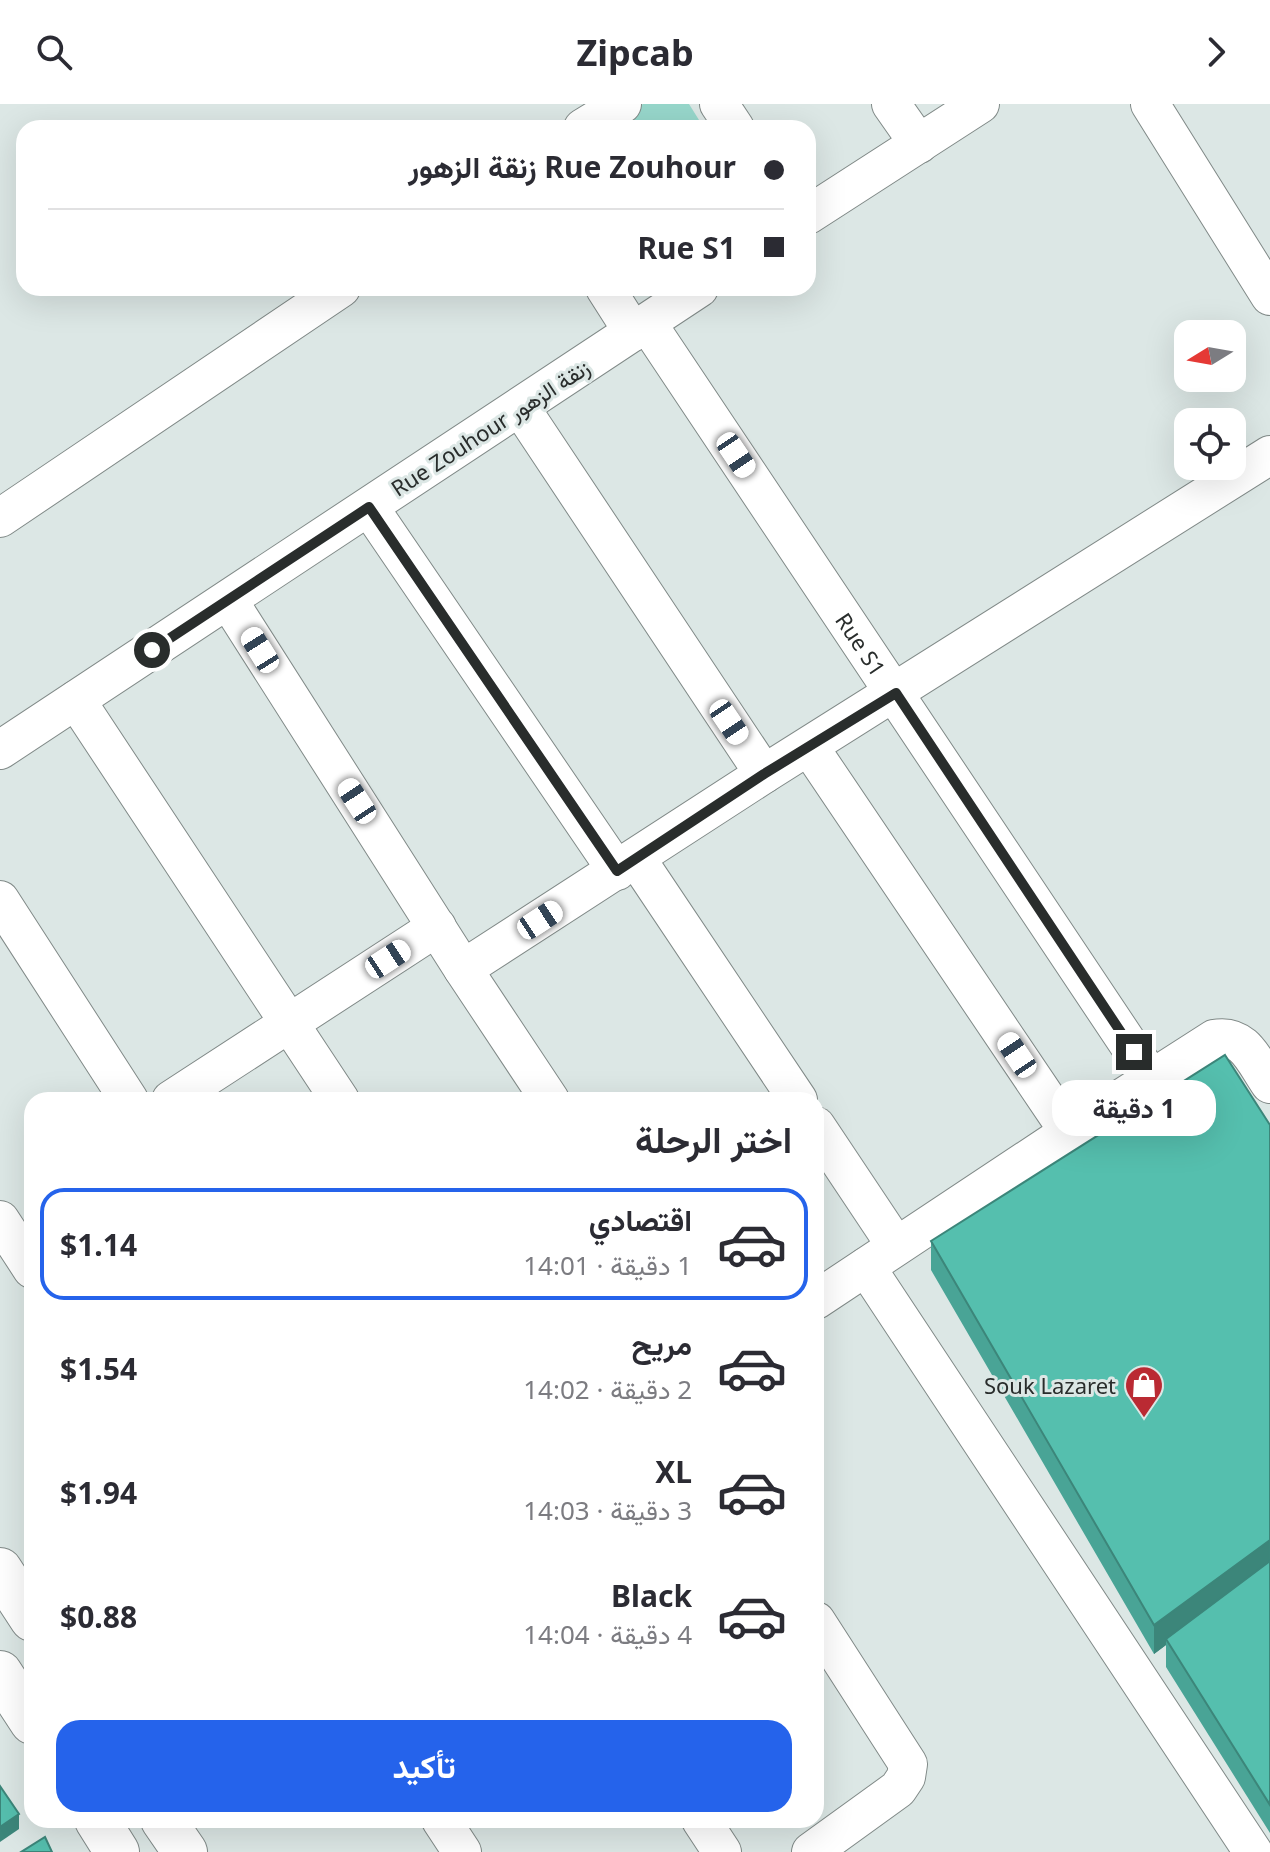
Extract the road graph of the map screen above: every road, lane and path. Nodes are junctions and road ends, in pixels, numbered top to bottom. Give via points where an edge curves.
1 (622, 104) edge
2 (891, 104) edge
3 (980, 104) edge
4 (1150, 104) edge
5 (596, 120) edge
6 (919, 144) junction
7 (816, 210) edge
8 (329, 296) edge
9 (612, 296) edge
10 (687, 296) edge
11 (1270, 296) edge
12 (640, 328) junction
13 (520, 407) junction
14 (1270, 455) edge
15 (369, 507) junction
16 (0, 518) edge
17 (228, 600) junction
18 (896, 693) junction
19 (76, 700) junction
20 (810, 748) junction
21 (0, 750) edge
22 (764, 774) junction
23 (627, 865) junction
24 (0, 900) edge
25 (437, 927) junction
26 (463, 969) junction
27 (290, 1023) junction
28 (1151, 1078) junction
29 (1270, 1084) edge
30 (124, 1092) edge
31 (183, 1092) edge
32 (335, 1092) edge
33 (545, 1092) edge
34 (792, 1092) edge
35 (1069, 1132) junction
36 (824, 1142) edge
37 (0, 1220) edge
38 (24, 1257) edge
39 (881, 1257) junction
40 (824, 1295) edge
41 (0, 1570) edge
42 (24, 1607) edge
43 (824, 1633) edge
44 (0, 1673) edge
45 (24, 1710) edge
46 (102, 1828) edge
47 (168, 1828) edge
48 (446, 1828) edge
49 (706, 1828) edge
50 (117, 1852) edge
51 (185, 1852) edge
52 (462, 1852) edge
53 (722, 1852) edge
54 (811, 1852) edge
55 (1253, 1852) edge

1 - 5 street
2 - 6 street
3 - 6 street
4 - 11 street
6 - 7 street
8 - 16 street
9 - 12 street, Rue S1
10 - 12 street, Rue Zouhour زنقة الزهور
12 - 13 street, Rue Zouhour زنقة الزهور
12 - 18 street, Rue S1
13 - 15 street, Rue Zouhour زنقة الزهور
13 - 22 street
14 - 18 street
15 - 17 street, Rue Zouhour زنقة الزهور
15 - 23 street
17 - 19 street, Rue Zouhour زنقة الزهور
17 - 25 street
18 - 20 street
18 - 28 street, Rue S1
19 - 21 street, Rue Zouhour زنقة الزهور
19 - 27 street
20 - 22 street
20 - 35 street
22 - 23 street
23 - 26 street
23 - 34 street
24 - 30 street
25 - 26 street
25 - 27 street
26 - 33 street
27 - 31 street
27 - 32 street
28 - 29 street via 1214,1039 1228,1037 1242,1043
28 - 35 street
35 - 39 street
36 - 39 street
37 - 38 street
39 - 40 street
39 - 55 street
41 - 42 main road
43 - 54 street via 908,1764 898,1789
44 - 45 main road
46 - 50 main road
47 - 51 main road
48 - 52 street
49 - 53 street

